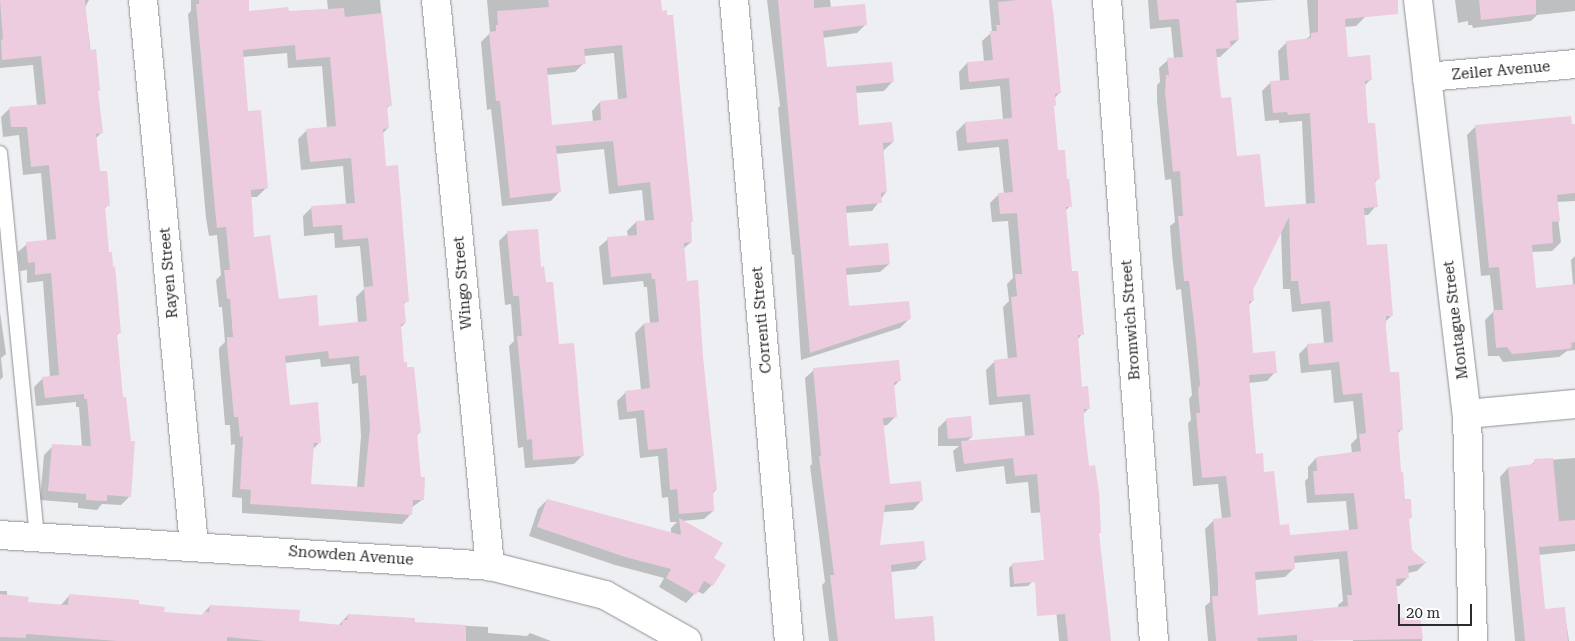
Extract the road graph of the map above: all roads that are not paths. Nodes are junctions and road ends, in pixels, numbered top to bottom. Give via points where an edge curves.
1 (143, 0) edge
2 (436, 0) edge
3 (734, 0) edge
4 (1107, 0) edge
5 (1418, 0) edge
6 (1575, 64) edge
7 (1427, 77) junction
8 (0, 153) edge
9 (1575, 404) edge
10 (1468, 414) junction
11 (0, 535) edge
12 (37, 538) junction
13 (194, 546) junction
14 (490, 566) junction
15 (687, 641) edge
16 (789, 641) edge
17 (1154, 641) edge
18 (1473, 641) edge

1 - 13 street, Rayen Street
2 - 14 street, Wingo Street
3 - 16 street, Correnti Street
4 - 17 street, Bromwich Street
5 - 7 street, Montague Street
6 - 7 street, Zeiler Avenue
7 - 10 street, Montague Street
8 - 12 lane
9 - 10 street
10 - 18 street, Montague Street
11 - 12 street, Snowden Avenue
12 - 13 street, Snowden Avenue
13 - 14 street, Snowden Avenue
14 - 15 street, Snowden Avenue via 605,595

